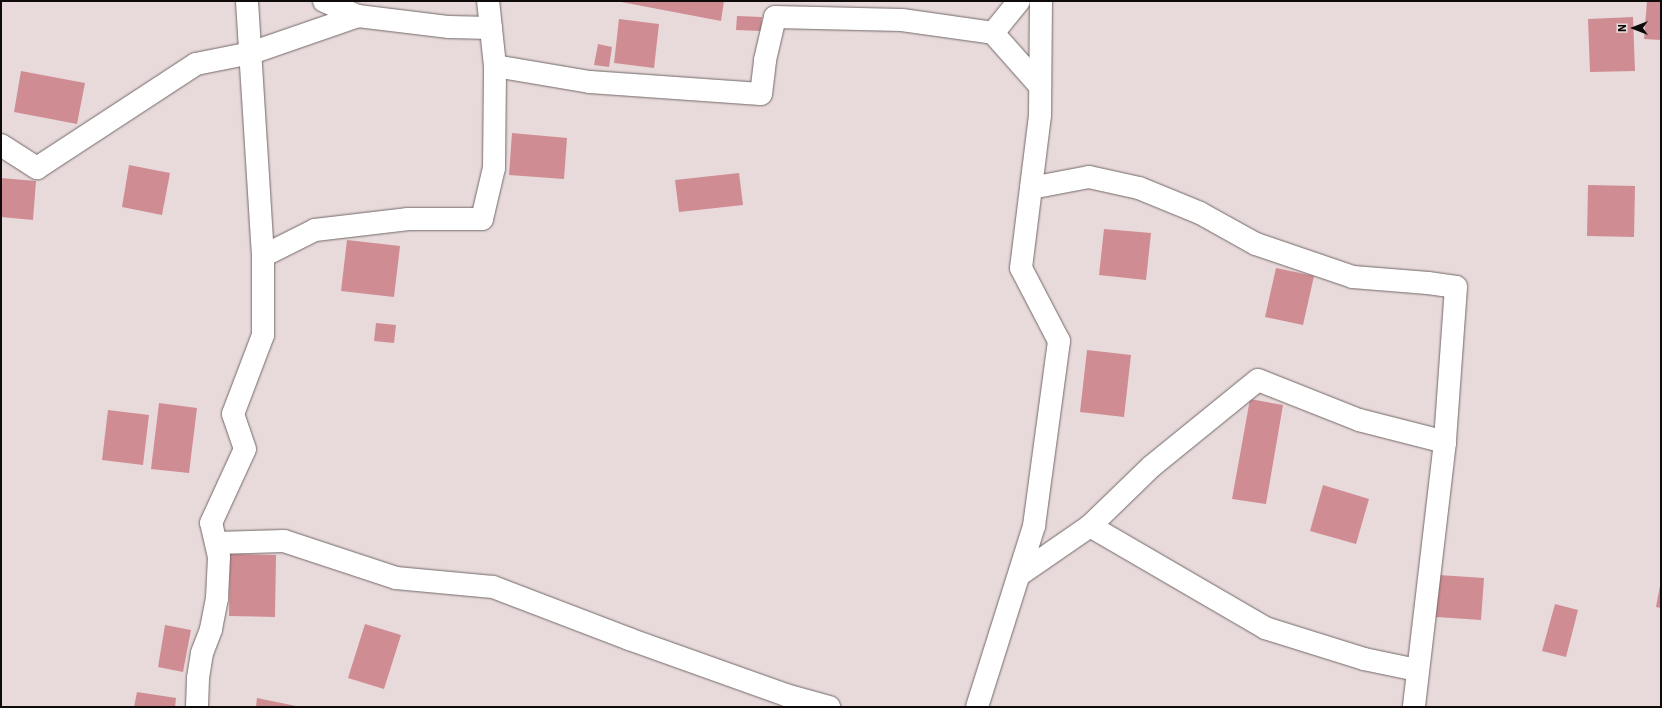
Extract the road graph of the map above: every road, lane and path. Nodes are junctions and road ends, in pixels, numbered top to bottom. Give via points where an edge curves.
1 (247, 1) edge
2 (324, 1) edge
3 (488, 1) edge
4 (1019, 1) edge
5 (1041, 1) edge
6 (358, 16) junction
7 (491, 28) junction
8 (993, 32) junction
9 (250, 53) junction
10 (495, 66) junction
11 (1040, 86) junction
12 (1, 145) edge
13 (1031, 188) junction
14 (263, 256) junction
15 (1445, 442) junction
16 (1090, 526) junction
17 (216, 543) junction
18 (1019, 575) junction
19 (1418, 670) junction
20 (197, 707) edge
21 (829, 707) edge
22 (977, 707) edge
23 (1414, 707) edge

1 - 9 street
2 - 6 street
3 - 7 street
4 - 8 street
5 - 11 street
6 - 7 street via 449,27
6 - 9 street
7 - 10 street
8 - 10 street via 902,20 775,17 765,60 761,94 590,82
8 - 11 street
9 - 12 street via 196,64 37,168
9 - 14 street
10 - 14 street via 494,168 482,219 408,219 315,230
11 - 13 street via 1040,115
13 - 15 street via 1089,177 1139,188 1200,213 1256,244 1354,276 1456,287
13 - 18 street via 1021,268 1060,341 1034,526
14 - 17 street via 263,335 233,414 245,449 211,523
15 - 16 street via 1359,420 1258,380 1152,466
15 - 19 street
16 - 18 street
16 - 19 street via 1265,628 1364,659
17 - 20 street via 219,558 218,598 211,629 202,652
17 - 21 street via 284,541 396,578 493,587 636,642 786,695
18 - 22 street
19 - 23 street

